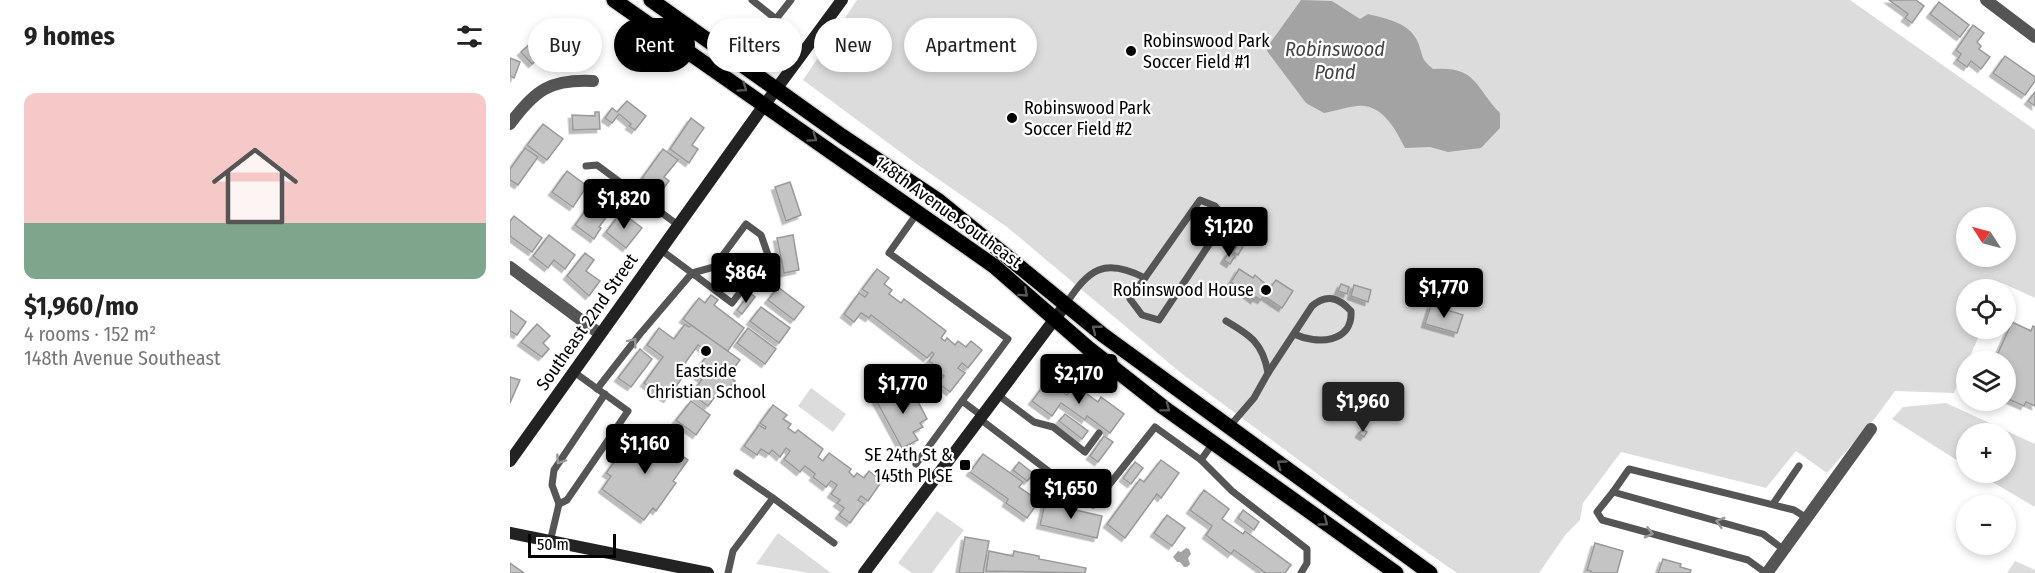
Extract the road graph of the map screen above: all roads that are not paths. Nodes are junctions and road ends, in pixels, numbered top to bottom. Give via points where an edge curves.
1 (614, 0) edge
2 (651, 0) edge
3 (752, 0) edge
4 (791, 0) edge
5 (842, 0) edge
6 (1986, 0) edge
7 (2035, 37) edge
8 (593, 81) dead end
9 (776, 89) junction
10 (765, 105) junction
11 (510, 124) edge
12 (586, 166) dead end
13 (918, 212) junction
14 (678, 225) junction
15 (661, 250) junction
16 (510, 267) edge
17 (692, 273) junction
18 (1145, 278) junction
19 (1066, 304) junction
20 (1054, 320) junction
21 (1226, 321) dead end
22 (600, 334) junction
23 (1294, 334) junction
24 (574, 372) junction
25 (1268, 373) junction
26 (597, 389) junction
27 (605, 394) junction
28 (998, 395) junction
29 (962, 401) junction
30 (981, 417) junction
31 (1229, 427) junction
32 (1871, 429) dead end
33 (1099, 433) dead end
34 (1213, 443) junction
35 (513, 452) edge
36 (1201, 460) junction
37 (916, 464) dead end
38 (1800, 466) dead end
39 (737, 473) dead end
40 (1613, 492) junction
41 (773, 498) junction
42 (559, 504) junction
43 (1773, 504) junction
44 (1807, 518) junction
45 (510, 533) edge
46 (550, 542) junction
47 (834, 543) dead end
48 (1784, 549) junction
49 (708, 573) edge
50 (728, 573) edge
51 (864, 573) edge
52 (1301, 573) edge
53 (1396, 573) edge
54 (1430, 573) edge
55 (1767, 573) edge

1 -> 10 main road, 148th Avenue Southeast
2 - 9 main road, 148th Avenue Southeast
3 - 4 lane via 776,19
5 - 9 street, Southeast 22nd Street
6 - 7 street
8 - 11 street via 570,80 545,88 526,102
9 - 10 street, Southeast 22nd Street
9 - 19 main road, 148th Avenue Southeast via 939,201
10 -> 13 main road, 148th Avenue Southeast
10 - 14 street, Southeast 22nd Street
12 - 14 lane via 597,165
13 -> 20 main road, 148th Avenue Southeast via 994,266
13 - 29 lane via 889,253 1008,339
14 - 15 street, Southeast 22nd Street
15 - 17 lane
15 - 22 street, Southeast 22nd Street
16 - 22 street
17 - 17 lane via 732,303 768,255 761,235 746,224 714,267
26 -> 17 lane
18 - 18 lane via 1130,299 1142,315 1159,320 1226,219 1215,206 1200,200
18 - 19 lane via 1129,270 1106,267 1094,271
19 - 20 street
31 -> 19 main road, 148th Avenue Southeast
20 - 28 street
20 -> 34 main road, 148th Avenue Southeast
21 - 25 lane via 1256,341
22 - 24 street, Southeast 22nd Street
23 - 23 lane via 1312,306 1323,299 1341,300 1351,310 1349,326 1335,338 1313,339
23 - 25 lane
24 - 26 lane
24 - 35 street, Southeast 22nd Street
25 - 31 lane via 1254,398
26 - 27 lane
27 -> 42 lane via 554,470 552,485
27 - 42 lane via 628,411 567,500
28 - 30 street
28 - 33 lane via 1034,422 1053,427 1085,452
29 - 30 lane
29 - 37 lane
30 - 36 lane via 1093,505 1155,428
30 - 51 street
54 -> 31 main road, 148th Avenue Southeast
32 - 44 street
34 - 36 lane
34 -> 53 main road, 148th Avenue Southeast
36 - 52 lane via 1232,491 1307,549 1307,563
38 - 43 lane
39 - 41 lane
40 - 43 lane via 1629,469
48 -> 40 lane via 1763,534
40 -> 55 lane via 1597,512 1602,520 1748,560
41 - 47 lane
41 - 50 lane via 733,551
42 - 46 lane
43 - 44 lane
44 - 48 street
45 - 46 street
46 - 49 street
48 - 55 street

